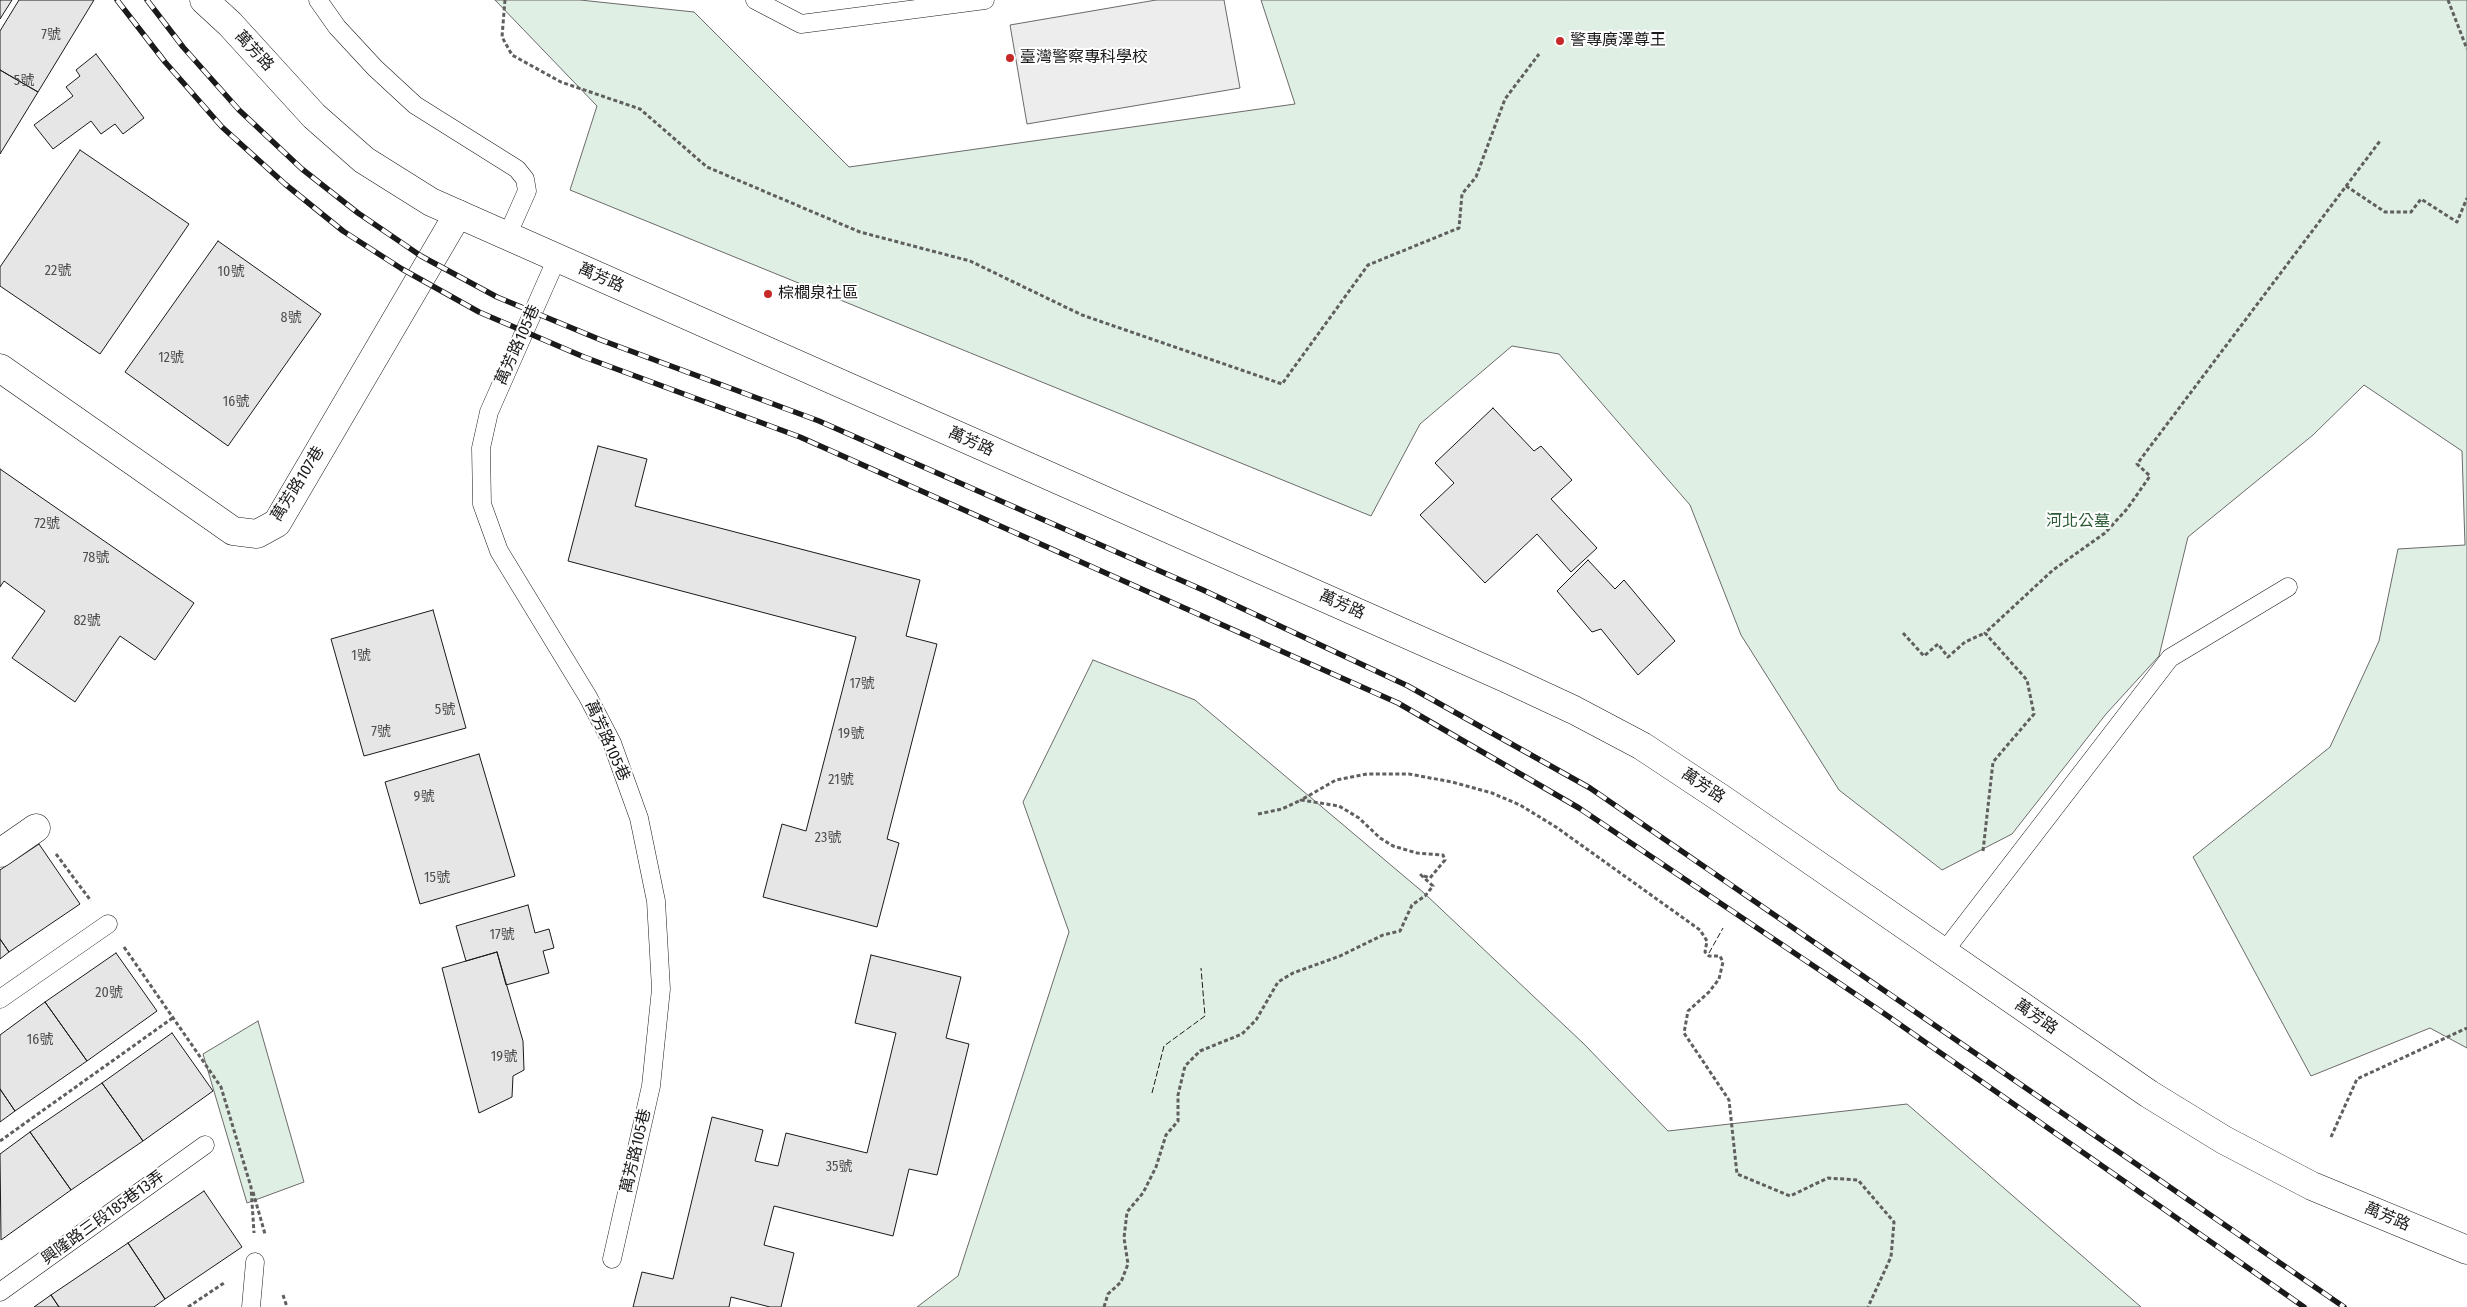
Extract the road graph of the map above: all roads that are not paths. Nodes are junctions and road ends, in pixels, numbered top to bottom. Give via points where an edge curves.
1 (204, 0) edge
2 (318, 0) edge
3 (755, 0) edge
4 (985, 0) edge
5 (458, 214) junction
6 (507, 236) junction
7 (557, 258) junction
8 (0, 368) edge
9 (2288, 587) dead end
10 (36, 828) road end
11 (0, 853) edge
12 (108, 924) road end
13 (1943, 952) junction
14 (0, 999) edge
15 (205, 1144) dead end
16 (2467, 1250) edge
17 (612, 1259) dead end
18 (255, 1262) road end
19 (0, 1292) edge
20 (252, 1307) edge

1 - 5 street, 萬芳路 via 314,116 364,160 431,202
2 - 6 lane via 337,27 415,105 517,169 525,179 527,191
3 - 4 lane via 800,24
5 - 6 street, 萬芳路
5 - 8 street, 萬芳路107巷 via 277,523 257,534 233,531
6 - 7 street, 萬芳路
7 - 13 street, 萬芳路 via 1574,710 1642,746
7 - 17 lane, 萬芳路105巷 via 489,412 481,448 482,504 499,551 588,697 612,743 639,818 656,901 661,989 650,1086
9 - 13 lane via 2170,658
10 - 11 street
12 - 14 lane
13 - 16 street, 萬芳路 via 2149,1094 2224,1140 2312,1186
15 - 19 lane, 興隆路三段185巷13弄
18 - 20 lane

